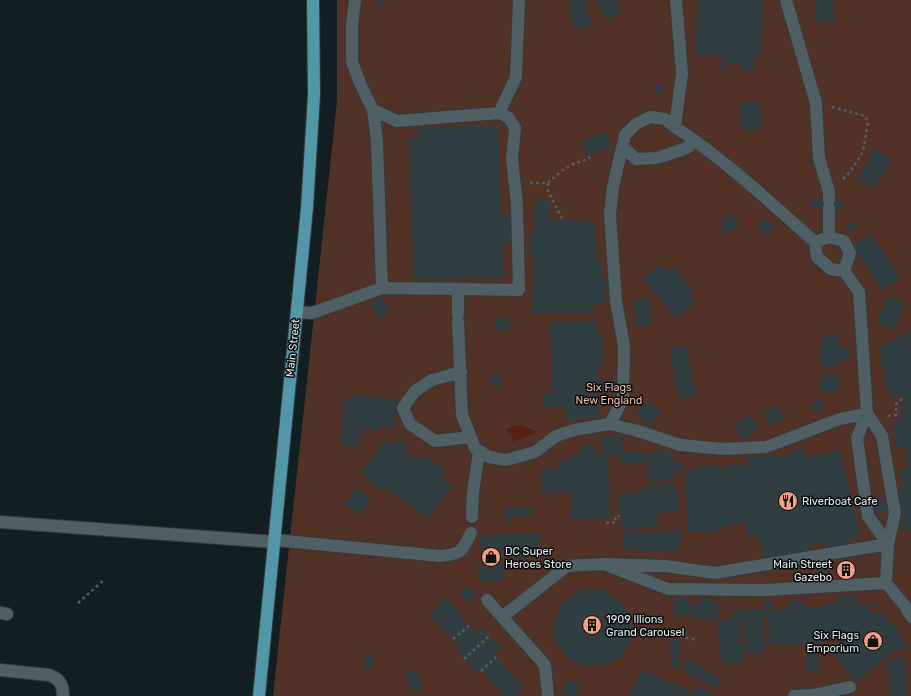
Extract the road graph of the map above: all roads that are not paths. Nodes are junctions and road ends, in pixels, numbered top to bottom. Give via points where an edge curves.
1 (313, 0) edge
2 (355, 0) edge
3 (519, 0) edge
4 (676, 0) edge
5 (786, 0) edge
6 (373, 110) junction
7 (499, 113) junction
8 (675, 127) junction
9 (694, 140) junction
10 (622, 147) junction
11 (829, 236) junction
12 (815, 242) junction
13 (844, 271) junction
14 (382, 288) junction
15 (458, 289) junction
16 (297, 312) junction
17 (460, 372) junction
18 (867, 413) junction
19 (610, 424) junction
20 (470, 437) junction
21 (479, 451) junction
22 (472, 517) dead end
23 (0, 522) edge
24 (471, 533) dead end
25 (275, 541) junction
26 (888, 544) junction
27 (604, 564) junction
28 (886, 583) junction
29 (487, 600) dead end
30 (911, 616) edge
31 (502, 617) junction
32 (0, 670) edge
33 (850, 687) dead end
34 (63, 696) edge
35 (259, 696) edge
36 (548, 696) edge
37 (794, 696) edge

1 - 16 main road, Main Street via 312,133
2 - 6 street via 352,61
3 - 7 street via 516,77
4 - 8 street via 682,73
5 - 11 street via 816,103 819,158 829,200
6 - 7 street via 397,121
6 - 14 street via 377,141
7 - 15 street via 510,118 515,128 512,159 517,204 519,290
8 - 9 street
8 - 10 street via 665,119 650,117 636,124 625,135
9 - 10 street via 687,148 657,158 636,159
9 - 12 street
10 - 19 street via 610,214 616,301 624,346 623,399
11 - 12 street
11 - 13 street via 844,241 850,253
12 - 13 street via 817,257 831,269
13 - 18 street via 859,292
14 - 15 street
14 - 16 street via 312,313
15 - 17 street
16 - 25 main road, Main Street
17 - 20 street via 462,415
17 - 20 street via 432,380 415,391 403,408 410,424 435,441
18 - 19 street via 837,420 766,448 724,449 680,445
18 - 26 street via 882,436 895,514
18 - 26 street via 857,438 868,516
19 - 21 street via 556,436 535,452 506,460 489,457
20 - 21 street
21 - 22 street
23 - 25 street
24 - 25 street via 461,552 440,556
25 - 35 main road, Main Street
26 - 27 street via 715,573 665,566
26 - 28 street
27 - 28 street via 668,589 764,590
27 - 31 street via 567,566
28 - 30 street
29 - 31 street
31 - 36 street via 545,665
32 - 34 street via 50,675 57,678 62,685
33 - 37 street via 813,695

